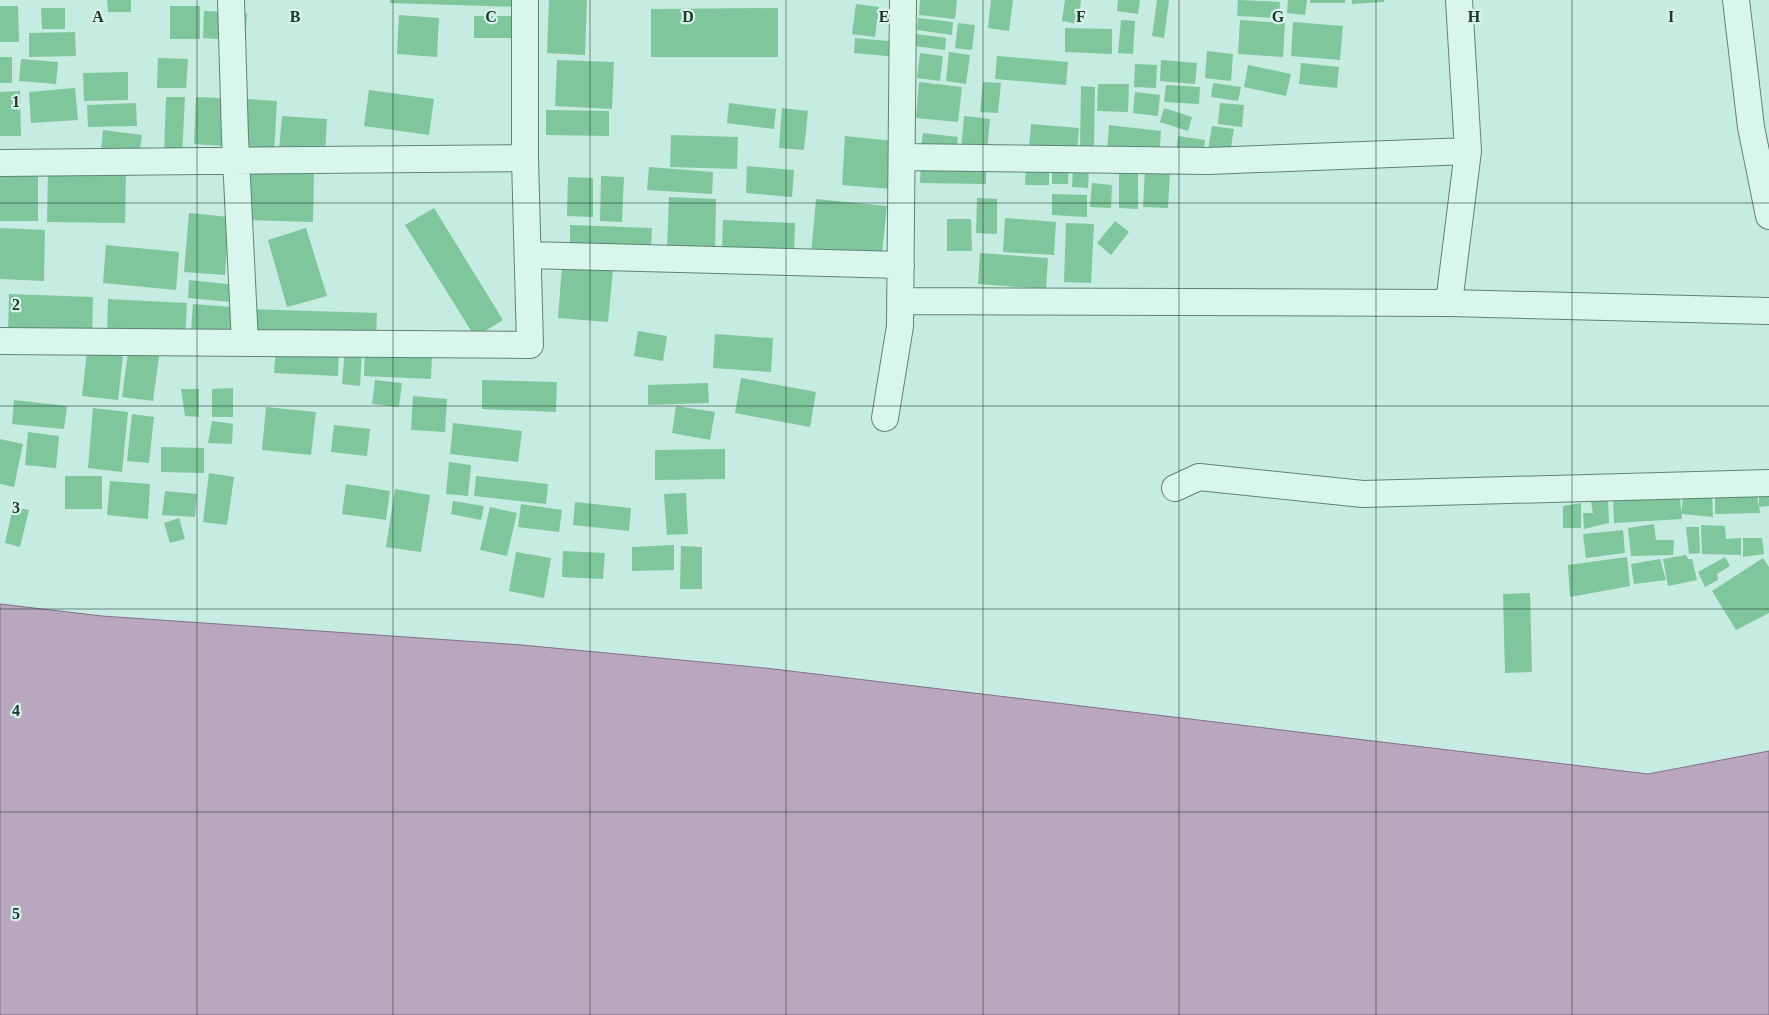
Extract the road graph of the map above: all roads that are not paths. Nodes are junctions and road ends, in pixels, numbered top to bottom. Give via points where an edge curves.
1 (231, 0) edge
2 (525, 0) edge
3 (903, 0) edge
4 (1459, 0) edge
5 (1736, 0) edge
6 (1468, 151) junction
7 (902, 157) junction
8 (525, 158) junction
9 (237, 161) junction
10 (0, 164) edge
11 (1769, 216) edge
12 (528, 255) junction
13 (901, 265) junction
14 (900, 301) junction
15 (1450, 303) junction
16 (1769, 311) edge
17 (0, 341) edge
18 (244, 343) junction
19 (885, 418) dead end
20 (1769, 483) edge
21 (1175, 488) dead end

1 - 9 street
2 - 8 street
3 - 7 street
4 - 6 street
5 - 11 street via 1751,127
6 - 7 street via 1208,160
6 - 15 street
7 - 13 street
8 - 9 street
8 - 12 street
9 - 10 street
9 - 18 street
12 - 13 street
12 - 18 street via 530,345
13 - 14 street
14 - 15 street
14 - 19 street via 900,326
15 - 16 street
17 - 18 street
20 - 21 street via 1363,494 1199,477

